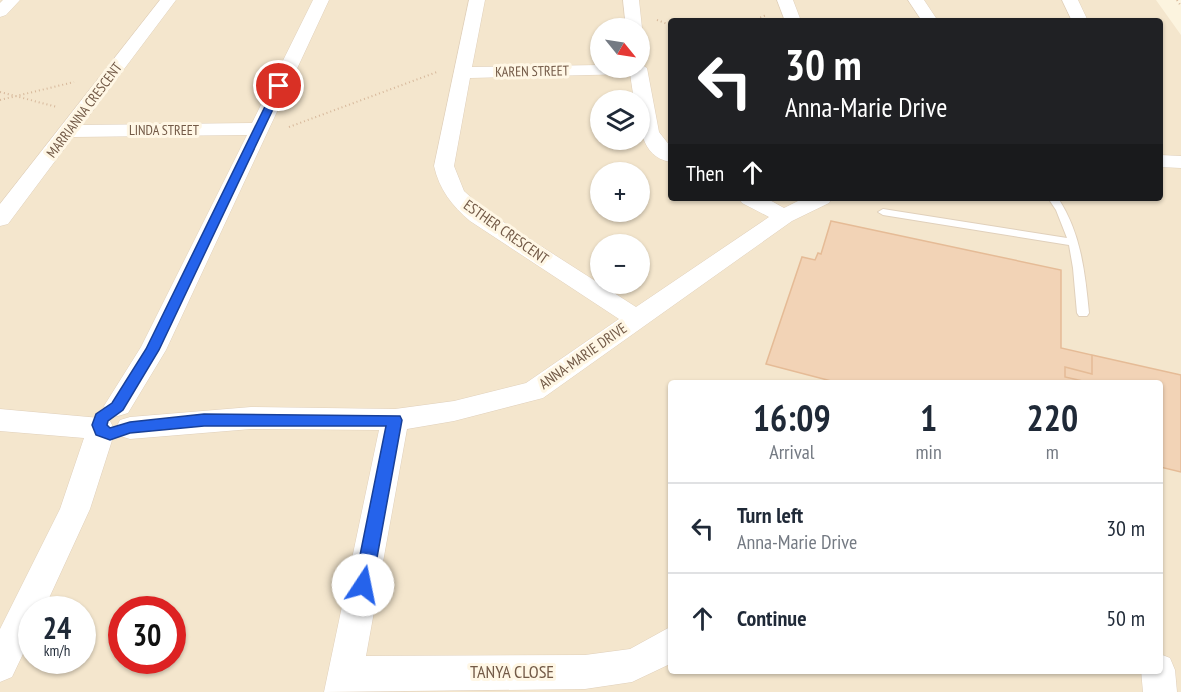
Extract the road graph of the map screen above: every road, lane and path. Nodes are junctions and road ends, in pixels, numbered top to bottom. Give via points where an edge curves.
1 (12, 0) edge
2 (168, 0) edge
3 (321, 0) edge
4 (477, 0) edge
5 (631, 0) edge
6 (785, 0) edge
7 (916, 0) edge
8 (1070, 0) edge
9 (1177, 0) edge
10 (1181, 6) edge
11 (0, 12) edge
12 (633, 18) edge
13 (792, 18) edge
14 (928, 18) edge
15 (1079, 18) edge
16 (590, 69) edge
17 (113, 73) junction
18 (462, 73) junction
19 (640, 78) edge
20 (0, 92) edge
21 (14, 95) junction
22 (0, 100) edge
23 (259, 129) junction
24 (68, 131) junction
25 (668, 154) edge
26 (1163, 161) edge
27 (1181, 162) edge
28 (756, 201) edge
29 (815, 201) edge
30 (1055, 201) edge
31 (883, 212) dead end
32 (784, 216) junction
33 (0, 219) edge
34 (1073, 242) junction
35 (1083, 313) dead end
36 (636, 319) junction
37 (119, 419) junction
38 (11, 420) edge
39 (395, 420) junction
40 (668, 645) edge
41 (0, 665) edge
42 (344, 682) edge

1 - 11 street
2 - 17 street, MARRIANNA CRESCENT
3 - 23 street
4 - 18 street, ESTHER CRESCENT
5 - 12 street
6 - 13 street
7 - 14 street
8 - 15 street
9 - 10 path
16 - 18 street, KAREN STREET
17 - 21 path
17 - 24 street, MARRIANNA CRESCENT
18 - 23 path via 438,71 284,129
18 - 36 street, ESTHER CRESCENT via 444,166 451,189 478,216
19 - 25 street via 649,132
20 - 21 path
21 - 22 path
21 - 24 path via 62,108 45,130
23 - 24 street, LINDA STREET
23 - 37 street
24 - 33 street, MARRIANNA CRESCENT
26 - 27 street
28 - 32 street
29 - 32 street, ANNA-MARIE DRIVE
30 - 34 lane
31 - 34 lane
32 - 36 street, ANNA-MARIE DRIVE
34 - 35 lane
36 - 39 street, ANNA-MARIE DRIVE via 534,391 454,411
37 - 38 street, ANNA-MARIE DRIVE
37 - 39 street, ANNA-MARIE DRIVE
37 - 41 street via 89,491 75,509
39 - 42 street
40 - 42 street, TANYA CLOSE via 632,666 585,672

